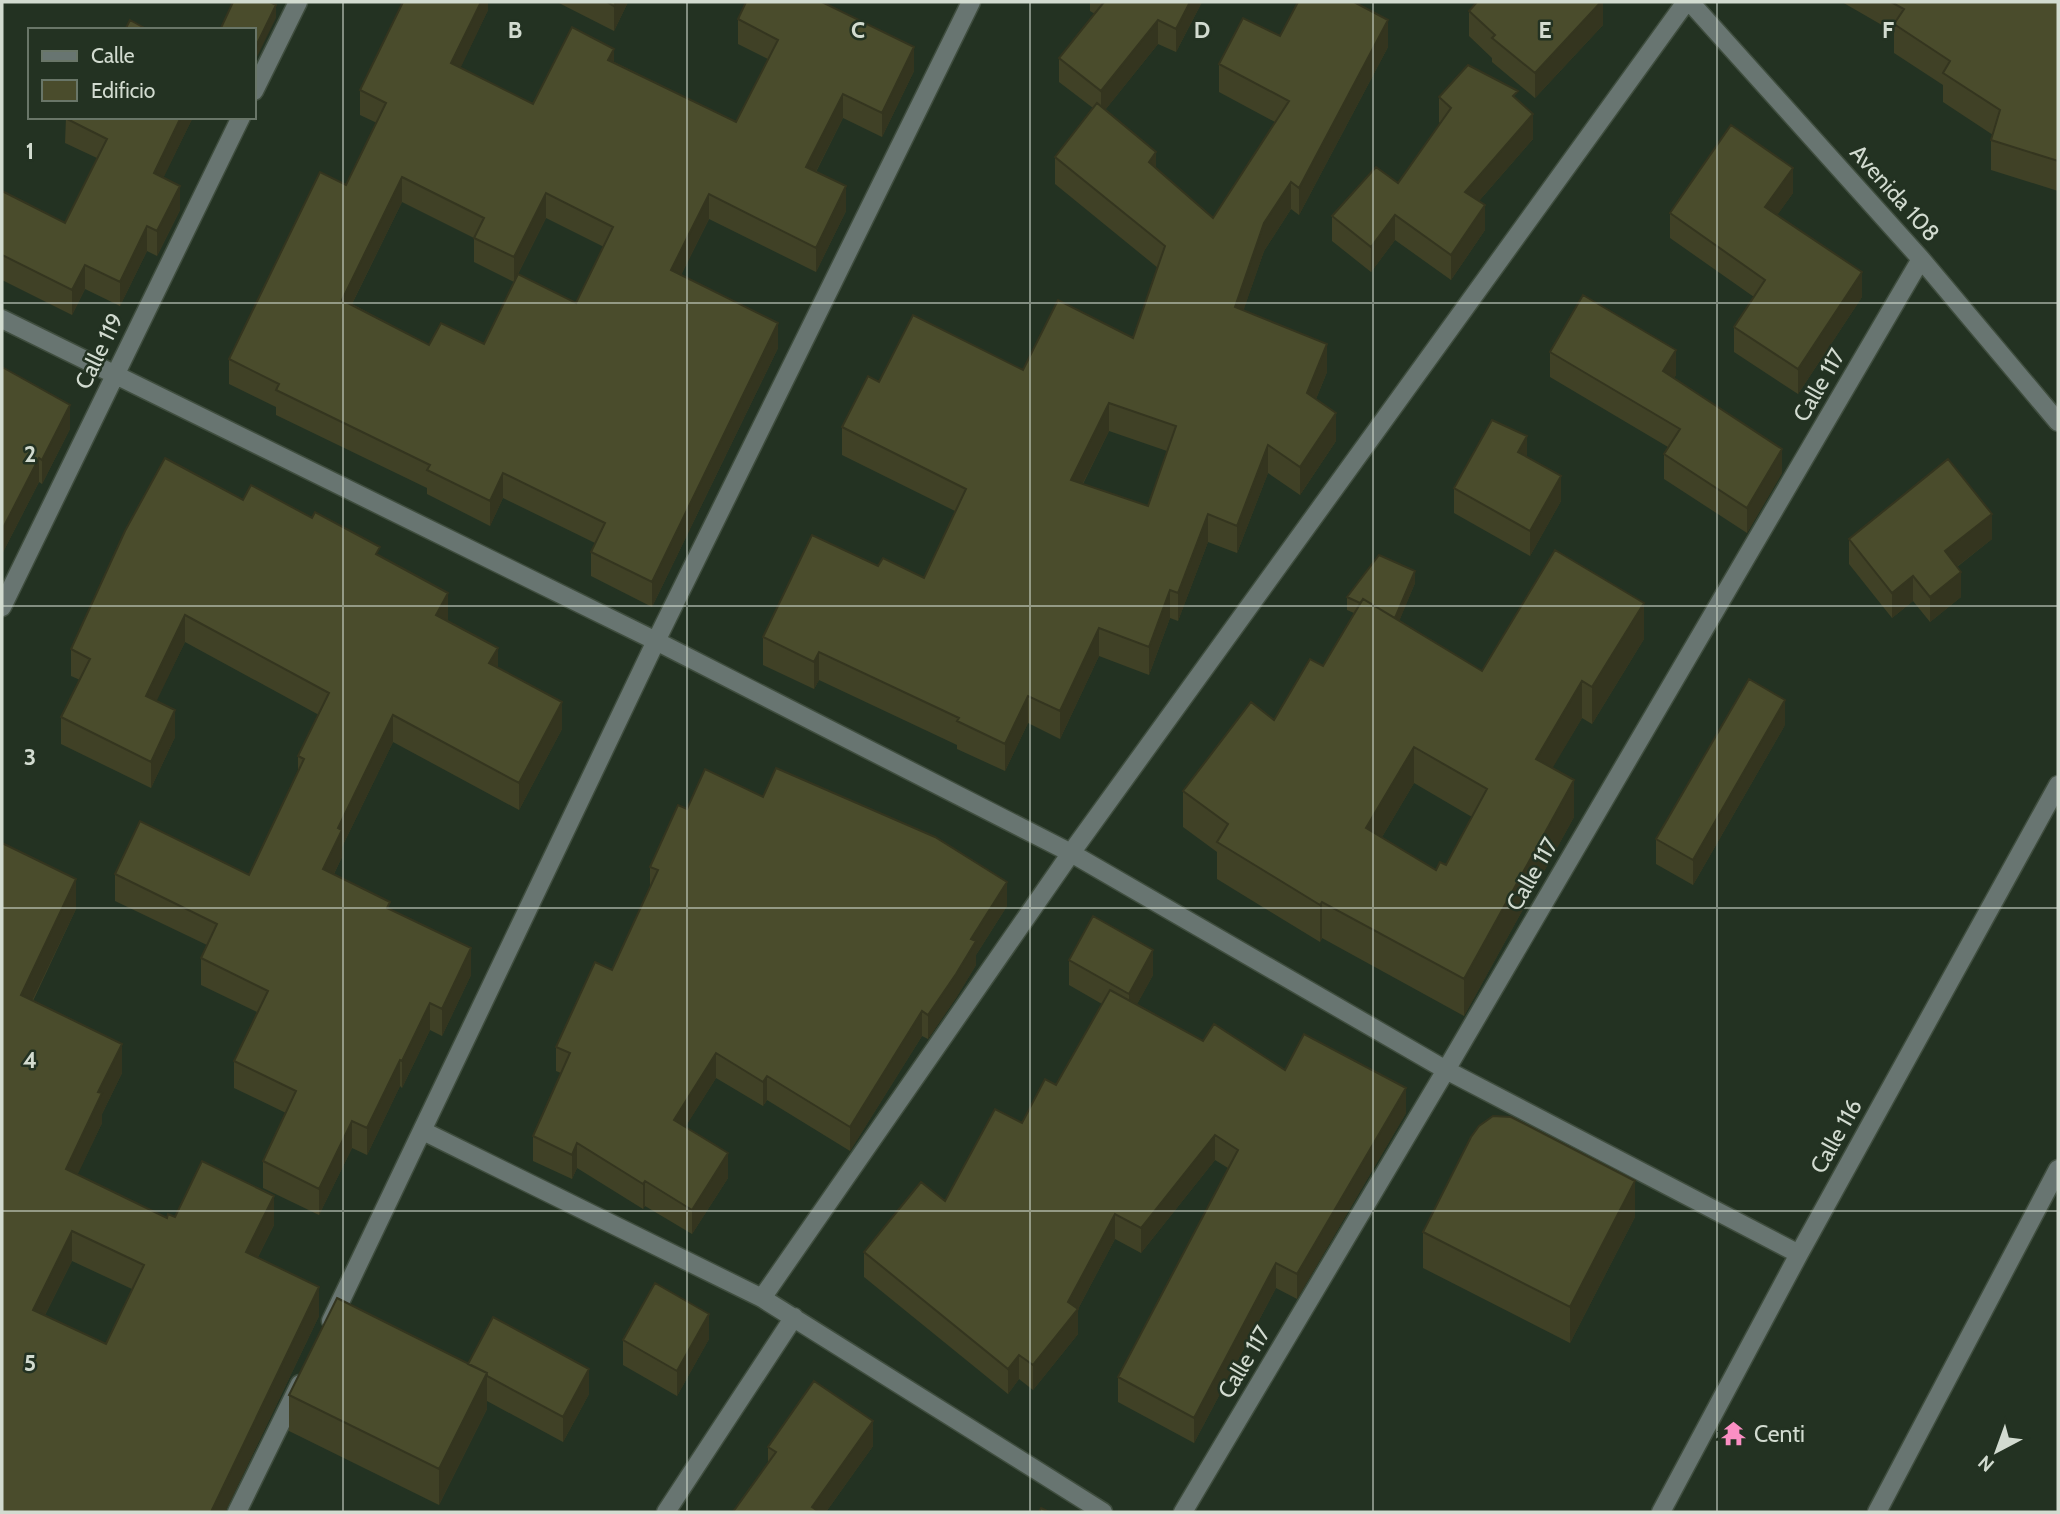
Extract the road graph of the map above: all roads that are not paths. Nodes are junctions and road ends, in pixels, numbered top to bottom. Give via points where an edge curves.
1 (298, 2) edge
2 (971, 2) edge
3 (1688, 2) edge
4 (256, 87) edge
5 (240, 119) edge
6 (1921, 259) junction
7 (2, 319) edge
8 (114, 375) junction
9 (2058, 422) edge
10 (2, 607) edge
11 (656, 641) junction
12 (2058, 785) edge
13 (1070, 853) junction
14 (1446, 1070) junction
15 (423, 1131) junction
16 (2058, 1169) edge
17 (1799, 1254) junction
18 (762, 1298) junction
19 (794, 1317) junction
20 (321, 1341) edge
21 (309, 1366) edge
22 (237, 1512) edge
23 (666, 1512) edge
24 (1103, 1512) edge
25 (1183, 1512) edge
26 (1661, 1512) edge
27 (1877, 1512) edge

1 - 4 street
2 - 11 street
3 - 6 street, Avenida 108
3 - 13 street
5 - 8 street, Calle 119
6 - 9 street, Avenida 108
6 - 14 street, Calle 117
7 - 8 street
8 - 10 street, Calle 119
8 - 11 street
11 - 13 street
11 - 15 street
12 - 17 street, Calle 116
13 - 14 street
13 - 18 street
14 - 17 street
14 - 25 street, Calle 117
15 - 18 street
15 - 20 street
16 - 27 street
17 - 26 street, Calle 116
18 - 19 street
19 - 23 street
19 - 24 street
21 - 22 street

